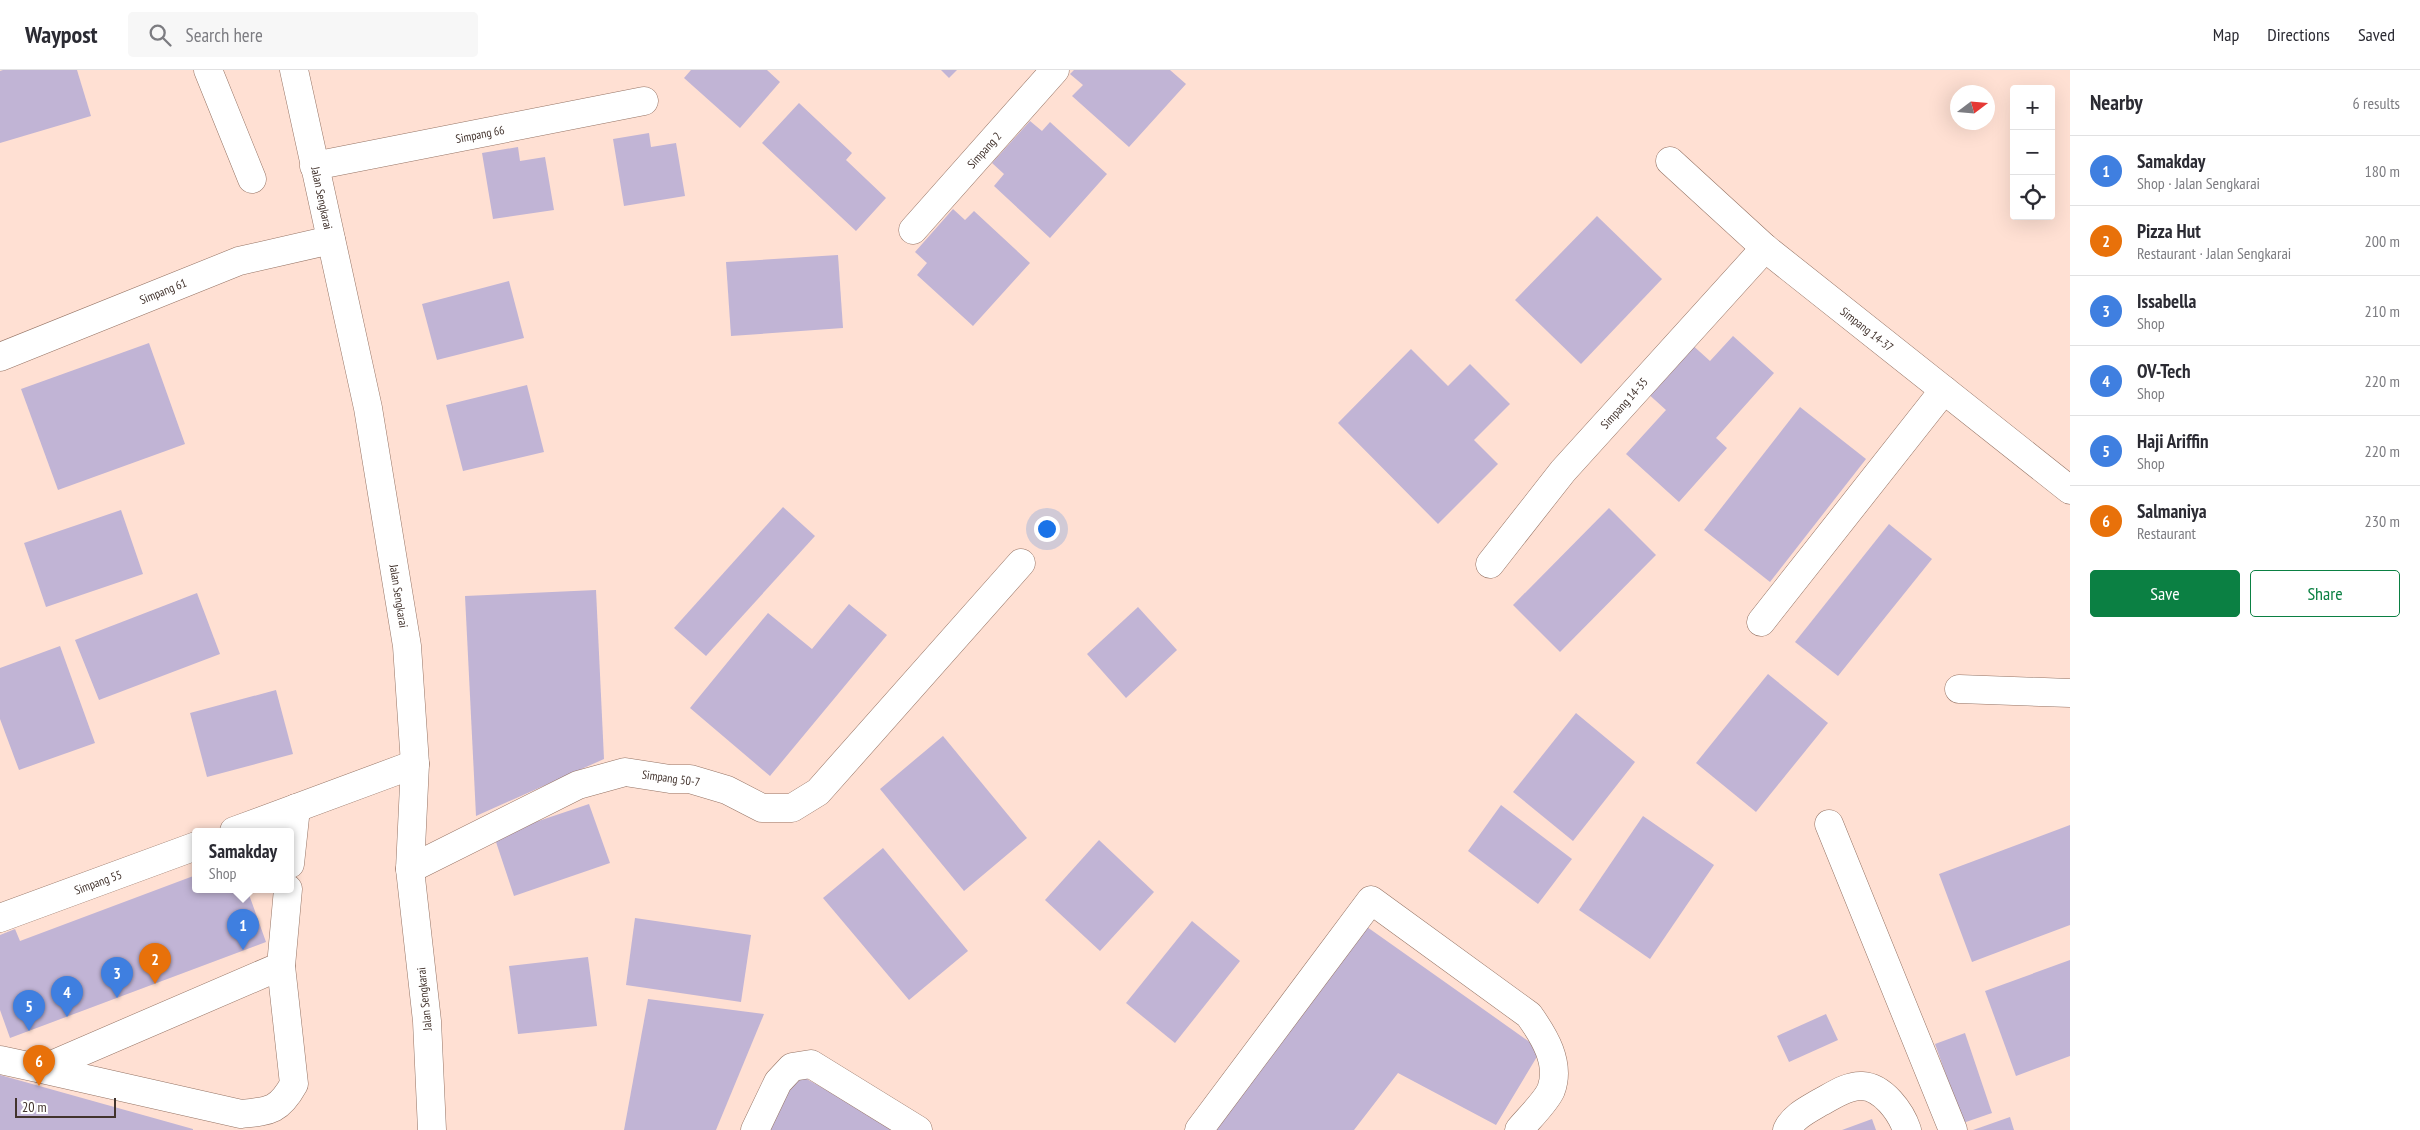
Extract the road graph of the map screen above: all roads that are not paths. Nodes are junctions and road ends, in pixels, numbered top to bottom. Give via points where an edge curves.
1 (208, 70) edge
2 (294, 70) edge
3 (1055, 70) edge
4 (644, 101) dead end
5 (1670, 161) dead end
6 (314, 166) junction
7 (252, 178) dead end
8 (913, 230) dead end
9 (330, 240) junction
10 (1765, 248) junction
11 (0, 357) edge
12 (1944, 390) junction
13 (2070, 490) edge
14 (1022, 563) dead end
15 (1490, 564) dead end
16 (1761, 622) dead end
17 (1959, 690) dead end
18 (2070, 693) edge
19 (415, 764) junction
20 (296, 808) junction
21 (1829, 824) dead end
22 (242, 828) edge
23 (294, 828) edge
24 (192, 847) edge
25 (410, 869) junction
26 (288, 893) edge
27 (0, 918) edge
28 (281, 966) junction
29 (0, 1060) edge
30 (42, 1069) junction
31 (432, 1130) edge
32 (755, 1130) edge
33 (918, 1130) edge
34 (1199, 1130) edge
35 (1519, 1130) edge
36 (1787, 1130) edge
37 (1907, 1130) edge
38 (1952, 1130) edge

1 - 7 street
2 - 6 street, Jalan Sengkarai
3 - 8 street, Simpang 2
4 - 6 street, Simpang 66
5 - 10 street, Simpang 14-37
6 - 9 street, Jalan Sengkarai
9 - 11 street, Simpang 61 via 239,261
9 - 19 street, Jalan Sengkarai via 368,408 384,503 407,646
10 - 12 street, Simpang 14-37
10 - 15 street, Simpang 14-35 via 1562,471
12 - 13 street, Simpang 14-37
12 - 16 street
14 - 25 street, Simpang 50-7 via 818,792 792,808 762,808 727,790 690,779 625,772 578,785
17 - 18 street
19 - 20 street
19 - 25 street, Jalan Sengkarai
20 - 22 street
20 - 23 street
21 - 38 street
24 - 27 street, Simpang 55
25 - 31 street, Jalan Sengkarai via 427,1020
26 - 28 street
28 - 30 street
28 - 30 street via 294,1084 284,1101 266,1111 241,1114
29 - 30 street
32 - 33 street via 778,1082 792,1067 811,1064
34 - 35 street via 1371,900 1529,1015 1546,1040 1554,1067 1551,1091
36 - 37 street via 1806,1110 1842,1091 1862,1086 1894,1104

